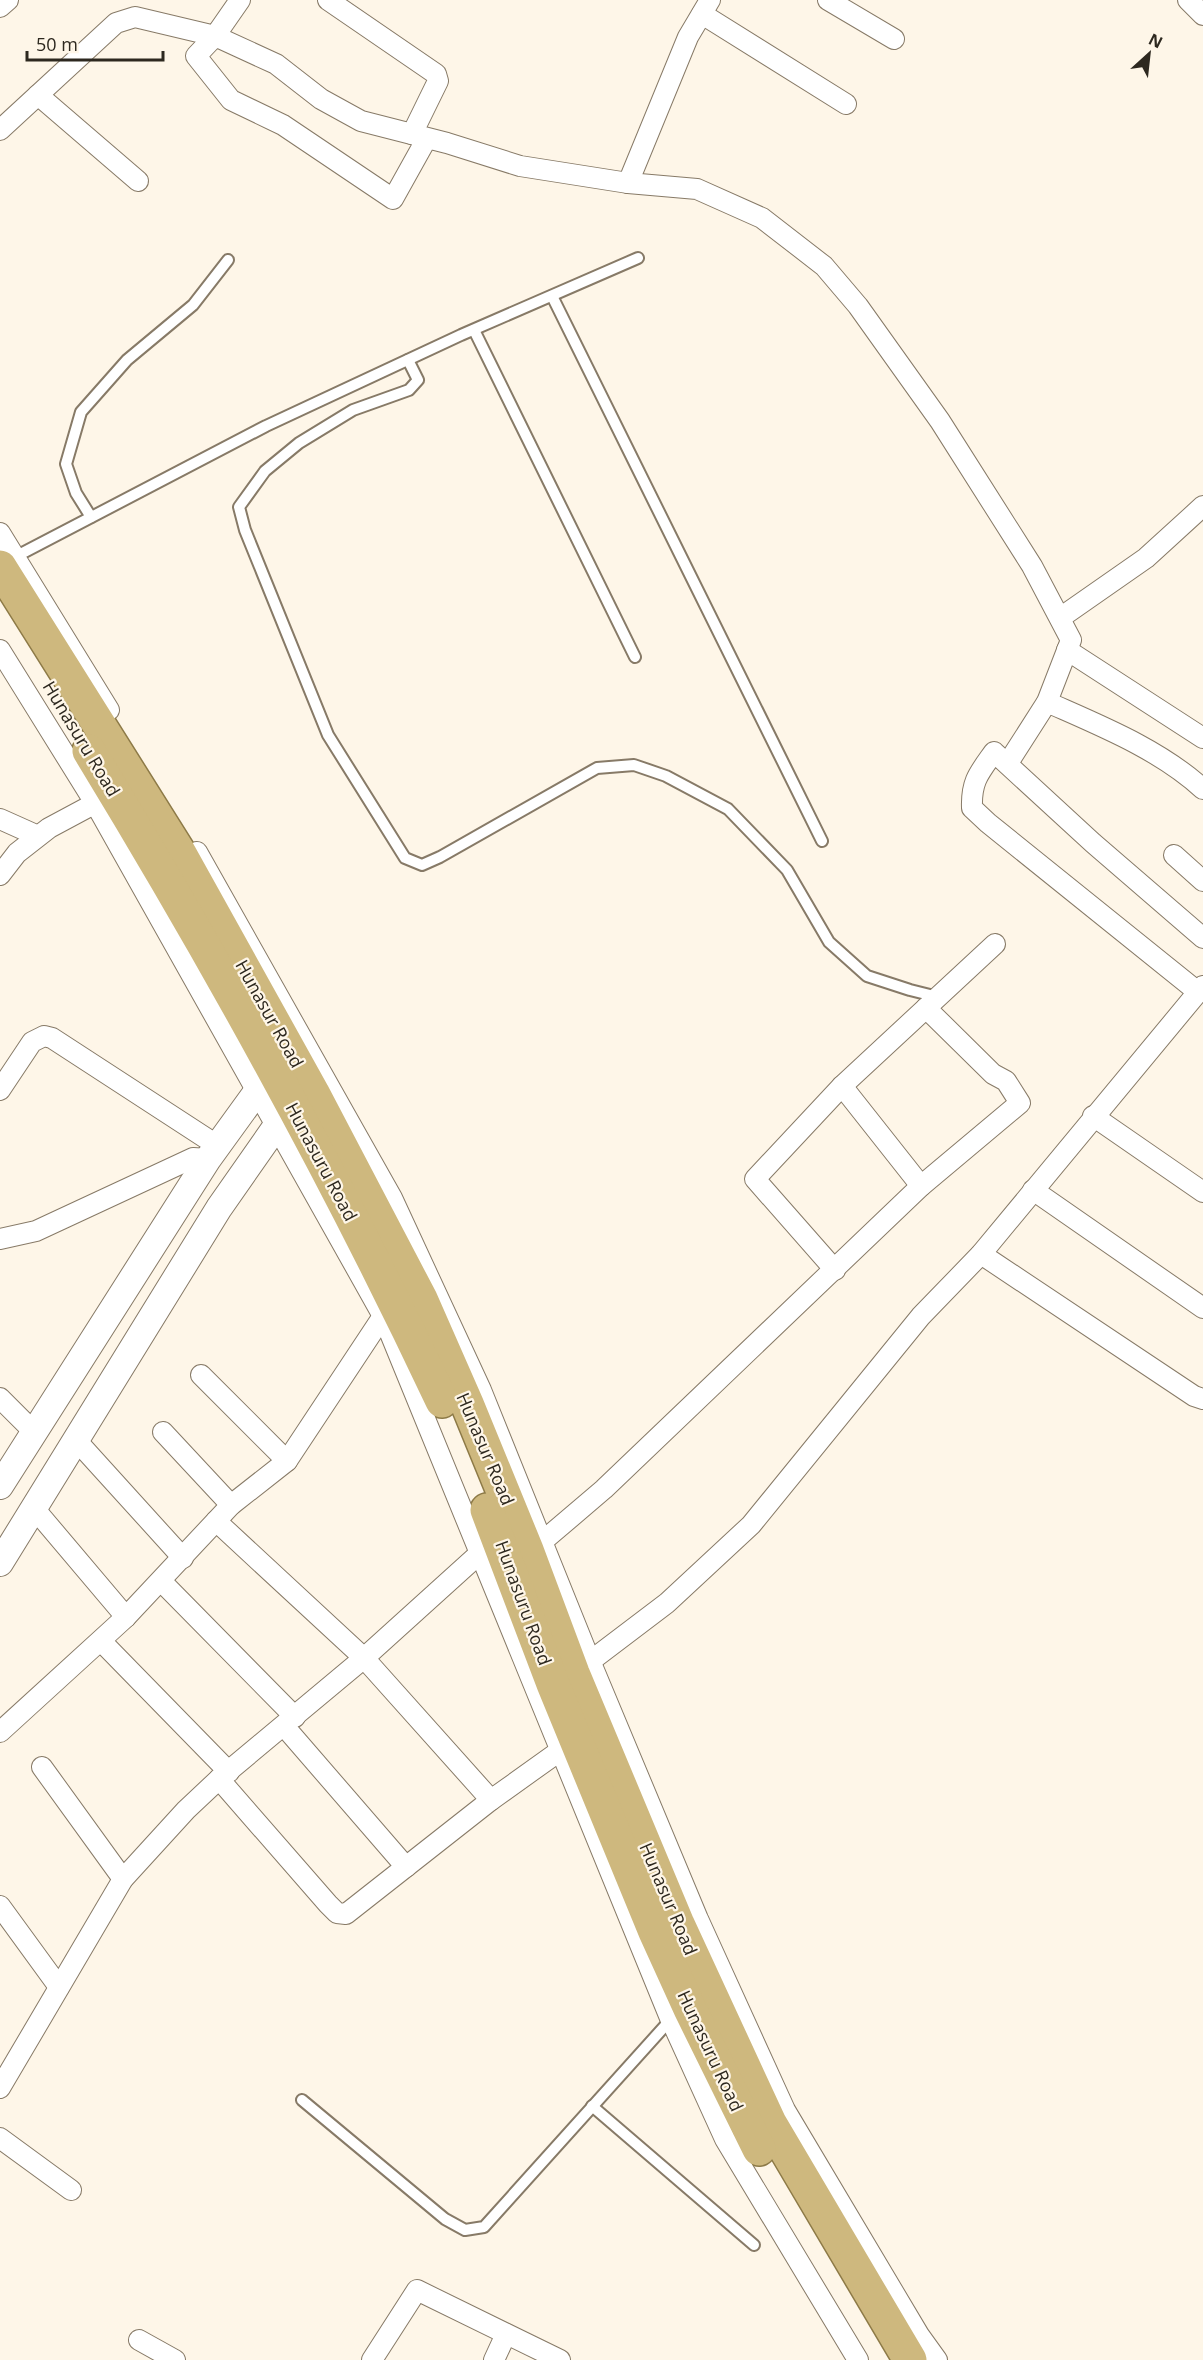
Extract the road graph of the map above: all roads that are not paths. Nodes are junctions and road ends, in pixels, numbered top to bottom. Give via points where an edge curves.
1 (8, 0) edge
2 (240, 0) edge
3 (328, 0) edge
4 (828, 0) edge
5 (1188, 0) edge
6 (0, 7) edge
7 (706, 7) edge
8 (1203, 15) edge
9 (215, 36) junction
10 (894, 39) dead end
11 (38, 95) junction
12 (846, 104) dead end
13 (0, 130) edge
14 (419, 136) junction
15 (138, 181) dead end
16 (628, 183) junction
17 (638, 258) dead end
18 (228, 260) dead end
19 (552, 296) junction
20 (474, 330) junction
21 (408, 360) junction
22 (1203, 506) edge
23 (91, 517) junction
24 (0, 533) edge
25 (5, 563) edge
26 (0, 606) edge
27 (1060, 618) junction
28 (0, 650) edge
29 (1067, 650) junction
30 (635, 657) dead end
31 (1047, 702) junction
32 (1203, 738) edge
33 (1008, 763) junction
34 (1203, 789) edge
35 (105, 798) junction
36 (0, 819) edge
37 (38, 836) junction
38 (822, 841) dead end
39 (1174, 855) dead end
40 (0, 875) edge
41 (1203, 881) edge
42 (1203, 938) edge
43 (995, 944) dead end
44 (1201, 989) edge
45 (932, 1002) junction
46 (842, 1086) junction
47 (0, 1090) edge
48 (285, 1092) junction
49 (1093, 1116) junction
50 (213, 1152) junction
51 (921, 1186) junction
52 (1033, 1190) junction
53 (1203, 1192) edge
54 (0, 1239) edge
55 (981, 1254) junction
56 (835, 1270) junction
57 (1203, 1308) edge
58 (391, 1313) junction
59 (201, 1375) dead end
60 (0, 1398) edge
61 (1203, 1399) edge
62 (163, 1432) dead end
63 (35, 1433) junction
64 (76, 1440) junction
65 (287, 1461) junction
66 (0, 1486) edge
67 (231, 1505) junction
68 (33, 1507) junction
69 (216, 1521) junction
70 (511, 1549) junction
71 (183, 1558) junction
72 (0, 1563) edge
73 (161, 1581) junction
74 (126, 1617) junction
75 (101, 1641) junction
76 (364, 1658) junction
77 (582, 1668) junction
78 (289, 1722) junction
79 (0, 1732) edge
80 (569, 1747) junction
81 (42, 1767) dead end
82 (224, 1776) junction
83 (490, 1800) junction
84 (406, 1867) junction
85 (123, 1880) junction
86 (0, 1906) edge
87 (59, 1987) junction
88 (680, 2014) junction
89 (0, 2088) edge
90 (302, 2100) dead end
91 (592, 2106) junction
92 (0, 2138) edge
93 (71, 2190) dead end
94 (754, 2246) dead end
95 (506, 2334) junction
96 (139, 2340) dead end
97 (175, 2360) edge
98 (372, 2360) edge
99 (494, 2360) edge
100 (560, 2360) edge
101 (858, 2360) edge
102 (883, 2360) edge
103 (910, 2360) edge
104 (937, 2360) edge

1 - 6 street
2 - 9 street
3 - 14 street via 436,74 438,81
4 - 10 street
5 - 8 street
7 - 12 street
7 - 16 street via 684,46
9 - 11 street via 135,17 116,23
9 - 14 street via 276,64 321,99 361,121
9 - 14 street via 196,56 231,100 283,125 393,199
11 - 13 street
11 - 15 street
14 - 16 street via 520,166
16 - 27 street via 697,189 762,218 824,266 858,306 940,421 1032,566
17 - 19 lane
18 - 23 lane via 193,305 127,360 81,412 66,464
19 - 20 lane
19 - 38 lane
20 - 21 lane
20 - 30 lane
21 - 23 lane via 266,426
21 - 45 lane via 418,380 409,390 353,410 299,443 265,471 239,507 328,735 405,858 422,865 597,768 634,765 666,776 728,809 787,870 829,942 867,976
22 - 27 street via 1146,558
23 - 25 lane
24 - 25 street
25 - 48 highway, Hunasur Road via 179,852
25 - 70 street via 212,877 392,1198 482,1390
26 - 35 highway, Hunasuru Road
27 - 29 street via 1071,640
28 - 35 street
29 - 31 street
29 - 32 street
31 - 33 street
31 - 34 street via 1107,728 1181,769
33 - 42 street
33 - 44 street via 994,752 977,776 972,808
35 - 37 street
35 - 48 highway, Hunasuru Road via 158,865
36 - 37 street
37 - 40 street via 17,853
39 - 41 street
43 - 45 street
44 - 49 street
45 - 46 street
45 - 51 street via 993,1074 1006,1081 1020,1103
46 - 51 street
46 - 56 street via 755,1179
47 - 50 street via 32,1042 44,1036 52,1038
48 - 50 street
48 - 58 highway, Hunasuru Road
48 - 64 street via 219,1208
48 - 70 highway, Hunasur Road via 421,1299 468,1406
49 - 52 street
49 - 53 street
50 - 54 street via 36,1231
50 - 63 street
51 - 56 street
52 - 55 street
52 - 57 street
55 - 61 street
55 - 77 street via 921,1316 751,1524 667,1603
56 - 70 street via 604,1489
58 - 65 street
58 - 70 highway, Hunasuru Road via 447,1413
59 - 65 street
60 - 63 street
62 - 67 street
63 - 66 street
64 - 68 street
64 - 71 street
65 - 67 street
67 - 69 street
68 - 72 street
68 - 74 street
69 - 71 street
69 - 76 street
70 - 76 street
70 - 77 highway, Hunasur Road
70 - 80 highway, Hunasuru Road
71 - 73 street
73 - 74 street
73 - 78 street
74 - 75 street
75 - 79 street
75 - 82 street
76 - 78 street
76 - 83 street
77 - 103 highway, Hunasur Road via 678,1924 770,2123
77 - 104 street via 785,2110
78 - 82 street
78 - 84 street
80 - 83 street
80 - 88 highway, Hunasuru Road via 655,1932
81 - 85 street
82 - 84 street via 337,1913 346,1914
82 - 85 street via 186,1810
83 - 84 street
85 - 87 street
86 - 87 street
87 - 89 street
88 - 91 lane
88 - 101 street via 725,2139
88 - 102 highway, Hunasuru Road
90 - 91 lane via 445,2219 465,2230 484,2227
91 - 94 lane
92 - 93 street
95 - 98 street via 417,2290
95 - 99 street
95 - 100 street
96 - 97 street

